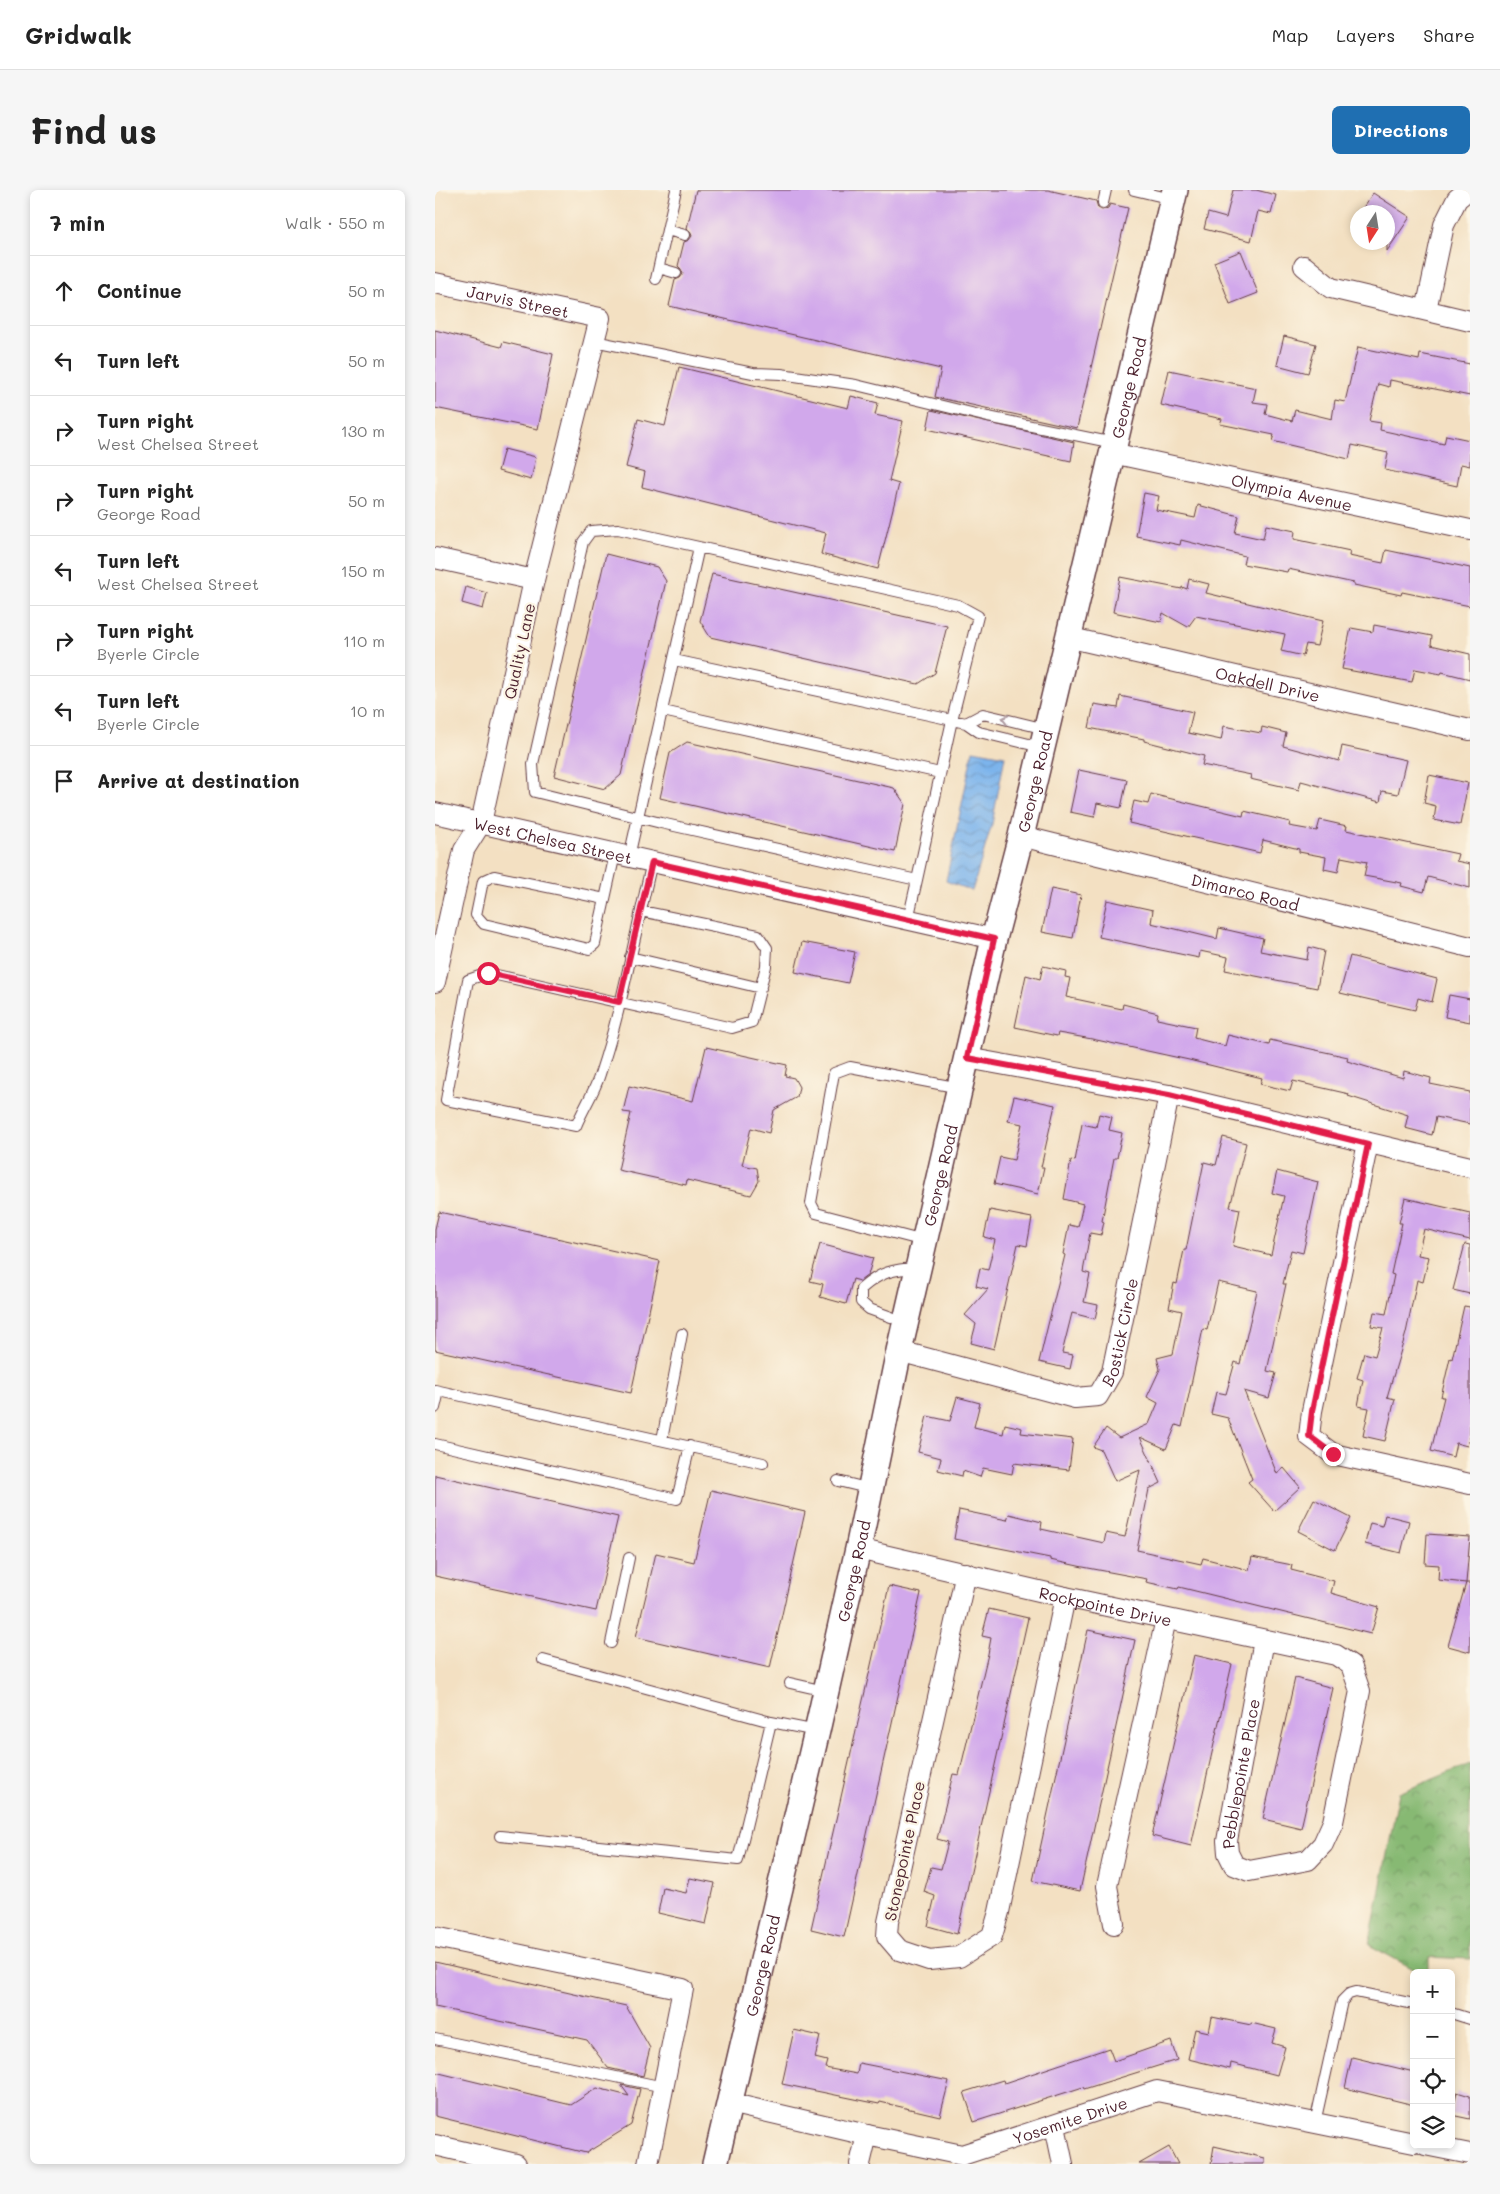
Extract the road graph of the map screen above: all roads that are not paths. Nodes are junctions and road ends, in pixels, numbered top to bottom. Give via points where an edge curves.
1 (676, 190) edge
2 (1106, 190) edge
3 (1134, 190) edge
4 (1468, 190) edge
5 (1174, 195) edge
6 (1103, 203) dead end
7 (667, 230) junction
8 (685, 235) dead end
9 (1304, 266) dead end
10 (659, 268) junction
11 (677, 273) dead end
12 (656, 279) dead end
13 (435, 283) edge
14 (1425, 310) junction
15 (600, 318) joint
16 (1470, 320) edge
17 (594, 341) junction
18 (1114, 448) junction
19 (1470, 530) edge
20 (699, 547) junction
21 (435, 558) edge
22 (534, 580) junction
23 (1067, 637) junction
24 (674, 660) junction
25 (663, 711) junction
26 (952, 720) junction
27 (966, 723) junction
28 (1470, 730) edge
29 (1044, 738) junction
30 (941, 773) junction
31 (435, 813) edge
32 (639, 818) junction
33 (481, 823) junction
34 (1021, 836) junction
35 (622, 855) junction
36 (652, 862) junction
37 (917, 880) junction
38 (605, 899) junction
39 (641, 911) junction
40 (908, 920) junction
41 (994, 939) junction
42 (1470, 947) edge
43 (630, 957) junction
44 (435, 982) edge
45 (761, 988) junction
46 (619, 1002) junction
47 (967, 1058) junction
48 (960, 1088) junction
49 (1169, 1095) junction
50 (1368, 1144) junction
51 (1470, 1167) edge
52 (925, 1241) junction
53 (919, 1268) junction
54 (906, 1322) junction
55 (682, 1334) dead end
56 (899, 1351) junction
57 (437, 1390) edge
58 (435, 1408) edge
59 (662, 1440) junction
60 (435, 1444) edge
61 (689, 1446) junction
62 (763, 1462) dead end
63 (838, 1481) dead end
64 (1470, 1484) edge
65 (871, 1489) junction
66 (858, 1549) junction
67 (629, 1558) dead end
68 (965, 1573) junction
69 (1065, 1597) junction
70 (1166, 1618) junction
71 (1264, 1640) junction
72 (611, 1643) dead end
73 (543, 1660) dead end
74 (1351, 1665) joint
75 (790, 1683) dead end
76 (825, 1690) junction
77 (771, 1722) junction
78 (817, 1732) junction
79 (500, 1836) dead end
80 (1114, 1924) dead end
81 (435, 1937) edge
82 (1410, 2003) edge
83 (1455, 2014) edge
84 (1470, 2018) edge
85 (435, 2038) edge
86 (664, 2087) junction
87 (729, 2102) junction
88 (1315, 2123) junction
89 (1055, 2126) junction
90 (867, 2135) junction
91 (1410, 2142) edge
92 (435, 2145) edge
93 (1445, 2149) edge
94 (1470, 2154) edge
95 (516, 2164) edge
96 (648, 2164) edge
97 (715, 2164) edge
98 (860, 2164) edge
99 (1063, 2164) edge

1 - 7 lane
2 - 6 lane
3 - 5 lane
4 - 14 street via 1457,199 1444,225
5 - 18 street, George Road
7 - 8 lane
7 - 10 lane
9 - 14 street via 1331,288
10 - 11 lane
10 - 12 lane
13 - 15 street, Jarvis Street
14 - 16 street
15 - 17 street, Quality Lane
17 - 18 lane via 753,373 856,385
17 - 22 street, Quality Lane
18 - 19 street, Olympia Avenue
18 - 23 street, George Road
20 - 24 lane
20 - 26 lane via 970,610 978,616
20 - 32 lane via 618,529 591,531 583,542 556,658 533,764 535,792
21 - 22 street
22 - 33 street, Quality Lane
23 - 28 street, Oakdell Drive
23 - 29 street, George Road
24 - 25 lane
24 - 26 lane
25 - 30 lane
25 - 32 lane
26 - 27 lane
26 - 30 lane
27 - 29 lane via 979,732
29 -> 27 lane via 983,714
29 - 34 street, George Road
30 - 37 lane
31 - 33 street, West Chelsea Street
32 - 35 lane
32 - 37 lane
33 - 35 street, West Chelsea Street
33 - 44 street, Quality Lane via 464,850
34 - 41 street, George Road
34 - 42 street, Dimarco Road
35 - 36 street, West Chelsea Street
35 - 38 lane
36 - 39 lane
36 - 40 street, West Chelsea Street
37 - 40 lane
38 - 38 lane via 595,944 589,949 484,924 476,915 483,881 494,876
39 - 43 lane
39 - 45 lane via 758,935 767,948
40 - 41 street, West Chelsea Street
41 - 47 street, George Road
43 - 45 lane
43 - 46 lane
45 - 46 lane via 752,1022 732,1028
46 - 46 lane via 488,973 468,980 446,1100 577,1126 600,1077
47 - 48 street, George Road
47 - 49 street
48 - 52 street, George Road
48 - 52 lane via 850,1067 834,1073 811,1203 816,1213
49 - 50 street
49 - 56 street, Bostick Circle via 1112,1372 1098,1396 1075,1398
50 - 51 street
50 - 64 street via 1309,1436 1333,1454
52 - 53 street, George Road
53 - 54 street, George Road
53 - 54 lane via 894,1268 861,1289 861,1302 869,1309
54 - 56 street, George Road
55 - 59 lane
56 - 65 street, George Road
57 - 58 lane
57 - 59 lane
59 - 61 lane
60 - 61 lane via 677,1499
61 - 62 lane
63 - 65 lane
65 - 66 street, George Road
66 - 68 street, Rockpointe Drive
66 - 76 street, George Road
67 - 72 lane
68 - 69 street, Rockpointe Drive
68 - 69 street, Stonepointe Place via 888,1922 887,1936 899,1950 929,1960 959,1957 992,1936
69 - 70 street, Rockpointe Drive
70 - 71 street, Rockpointe Drive
70 - 80 street via 1107,1886
71 - 74 street, Rockpointe Drive via 1336,1655
71 - 74 street, Pebblepointe Place via 1227,1841 1234,1865 1249,1870 1308,1860 1323,1844 1333,1822 1360,1691
73 - 77 lane
75 - 76 lane
76 - 78 street, George Road
77 - 78 lane
77 - 79 lane via 738,1860
78 - 87 street, George Road
81 - 86 street via 683,1989
82 - 88 lane via 1356,1992 1342,2001
83 - 84 lane
85 - 86 lane
86 - 96 street
87 - 90 street, Yosemite Drive
87 - 97 street, George Road
88 - 89 street, Yosemite Drive via 1157,2091
88 - 91 street, Yosemite Drive
89 - 90 street, Yosemite Drive via 962,2155
89 - 99 street
90 - 98 street
92 - 95 street
93 - 94 street

